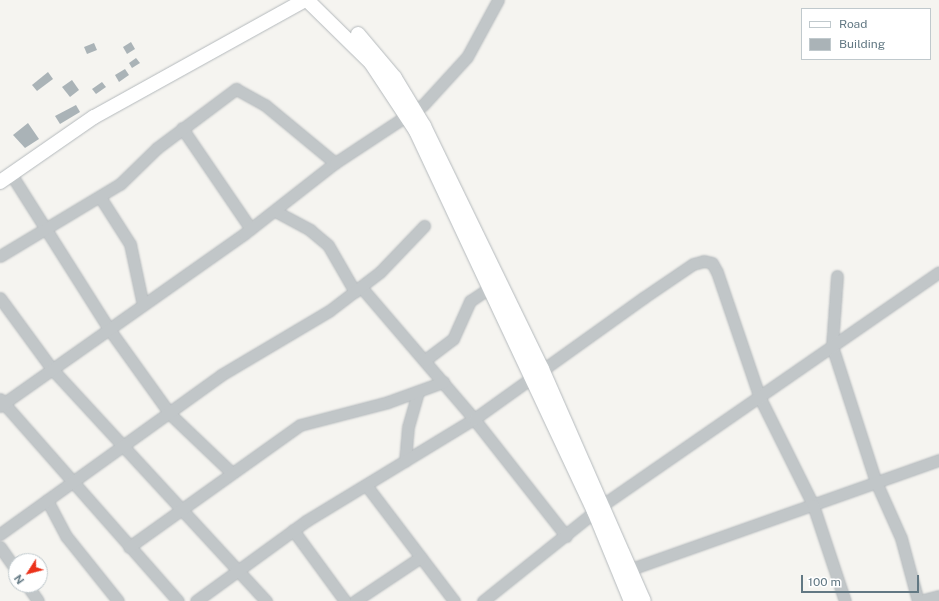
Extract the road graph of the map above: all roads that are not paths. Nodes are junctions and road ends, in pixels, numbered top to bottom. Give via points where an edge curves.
1 (306, 0) edge
2 (320, 0) edge
3 (498, 0) edge
4 (412, 113) junction
5 (182, 128) junction
6 (335, 163) junction
7 (6, 178) edge
8 (100, 196) junction
9 (275, 210) junction
10 (46, 226) junction
11 (424, 226) dead end
12 (251, 229) junction
13 (0, 256) edge
14 (939, 272) edge
15 (836, 276) dead end
16 (488, 289) junction
17 (358, 290) junction
18 (0, 298) edge
19 (143, 305) junction
20 (109, 329) junction
21 (832, 346) junction
22 (425, 360) junction
23 (52, 369) junction
24 (537, 373) junction
25 (443, 382) junction
26 (418, 391) junction
27 (760, 398) junction
28 (1, 403) edge
29 (170, 414) junction
30 (474, 419) junction
31 (122, 448) junction
32 (939, 460) edge
33 (404, 461) junction
34 (231, 472) junction
35 (73, 482) junction
36 (876, 482) junction
37 (366, 485) junction
38 (47, 500) junction
39 (813, 505) junction
40 (182, 506) junction
41 (599, 508) junction
42 (293, 530) junction
43 (0, 534) edge
44 (566, 536) junction
45 (0, 547) edge
46 (129, 547) junction
47 (421, 557) junction
48 (8, 558) edge
49 (631, 568) junction
50 (238, 569) junction
51 (939, 596) edge
52 (118, 601) edge
53 (178, 601) edge
54 (196, 601) edge
55 (266, 601) edge
56 (345, 601) edge
57 (355, 601) edge
58 (454, 601) edge
59 (483, 601) edge
60 (631, 601) edge
61 (644, 601) edge
62 (845, 601) edge
63 (919, 601) edge

1 - 4 main road via 371,63
1 - 7 main road via 94,117
2 - 4 main road via 380,57
3 - 4 street via 467,57 446,85
4 - 6 street
4 - 16 main road
4 - 24 main road
5 - 6 street via 236,89 265,105
5 - 8 street via 120,184
5 - 12 street
6 - 9 street
7 - 10 street
8 - 10 street
8 - 19 street via 130,244
9 - 12 street
9 - 17 street via 310,230 328,245
10 - 13 street
10 - 20 street
11 - 17 street
12 - 19 street
14 - 21 street
15 - 21 street
16 - 22 street via 470,301 453,339
16 - 24 main road
17 - 22 street
17 - 29 street via 222,375
18 - 23 street
19 - 20 street
20 - 23 street
20 - 29 street
21 - 27 street
21 - 36 street
22 - 25 street
23 - 28 street
23 - 31 street
24 - 27 street via 655,289 704,261 712,263 717,272
24 - 30 street
24 - 41 main road
25 - 26 street
25 - 30 street
26 - 33 street via 408,427
26 - 34 street via 300,425
27 - 39 street
27 - 41 street
28 - 35 street
29 - 31 street
29 - 34 street
30 - 33 street
30 - 44 street
31 - 35 street
31 - 40 street
32 - 36 street
33 - 37 street
34 - 40 street
35 - 38 street
35 - 46 street
36 - 39 street
36 - 63 street via 901,538
37 - 42 street
37 - 47 street
38 - 43 street
38 - 52 street via 66,536
39 - 49 street
39 - 62 street
40 - 46 street
40 - 50 street
41 - 44 street
41 - 49 main road
41 - 60 main road
42 - 50 street
42 - 56 street
44 - 59 street
45 - 48 street
46 - 53 street
47 - 57 street
47 - 58 street
49 - 61 main road
50 - 54 street
50 - 55 street
51 - 63 street

